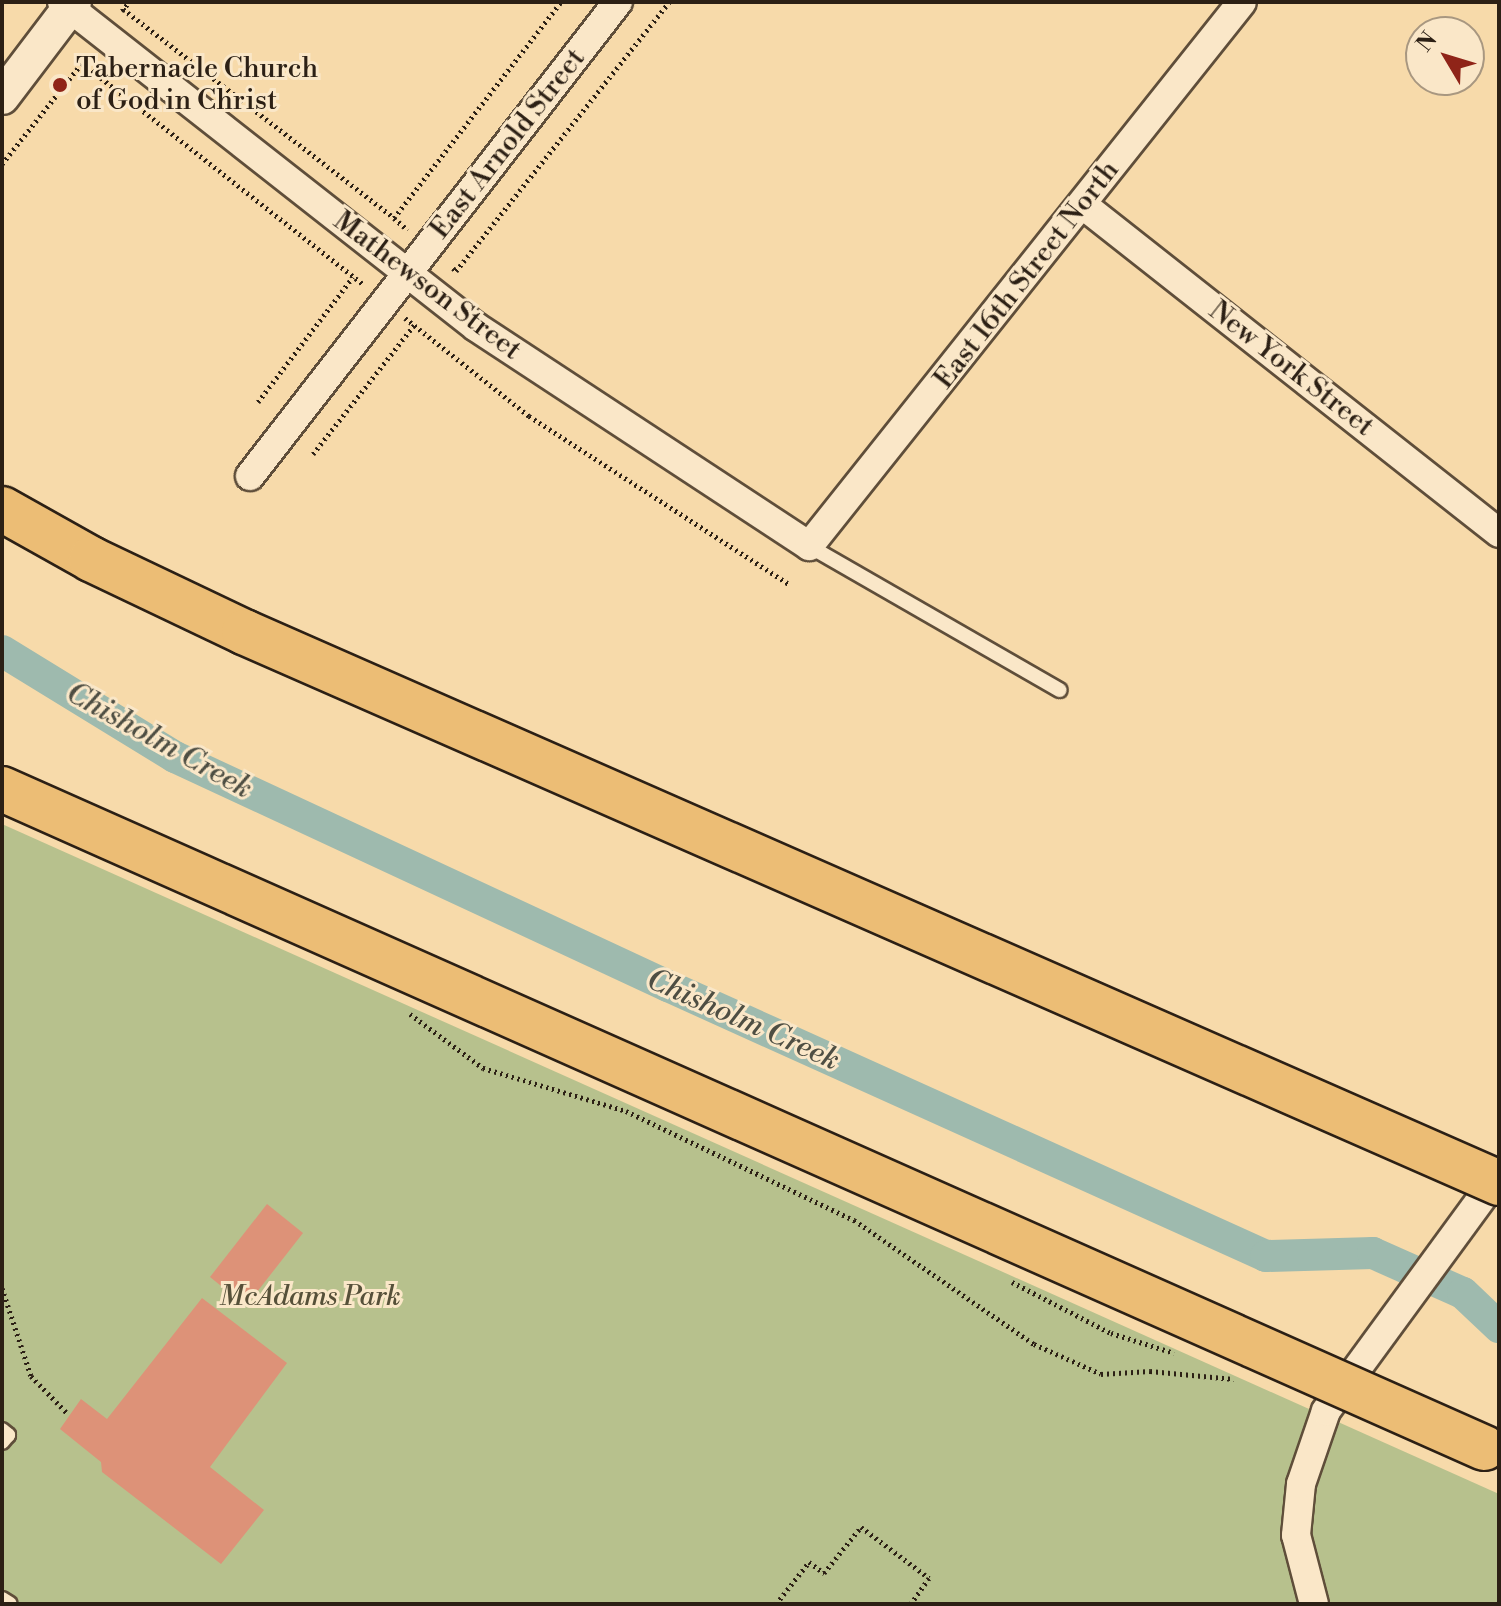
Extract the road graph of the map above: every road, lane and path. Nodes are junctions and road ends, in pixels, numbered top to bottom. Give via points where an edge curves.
1 (561, 2) edge
2 (618, 2) edge
3 (1242, 2) edge
4 (68, 4) edge
5 (123, 9) dead end
6 (2, 97) edge
7 (1083, 205) junction
8 (408, 273) junction
9 (353, 277) dead end
10 (414, 325) dead end
11 (258, 402) dead end
12 (313, 454) dead end
13 (250, 476) dead end
14 (2, 509) edge
15 (1499, 533) edge
16 (809, 546) junction
17 (1059, 690) dead end
18 (2, 789) edge
19 (406, 1011) dead end
20 (1499, 1175) edge
21 (1487, 1194) edge
22 (2, 1288) edge
23 (1251, 1381) dead end
24 (67, 1413) dead end
25 (2, 1430) edge
26 (2, 1442) edge
27 (1484, 1448) dead end
28 (2, 1599) edge
29 (10, 1604) edge
30 (776, 1604) edge
31 (911, 1604) edge
32 (1314, 1604) edge

1 - 5 path via 394,218
2 - 8 street, East Arnold Street
3 - 7 street, East 16th Street North
4 - 6 street
4 - 8 street, Mathewson Street
7 - 15 street, New York Street
7 - 16 street, East 16th Street North
8 - 13 street, East Arnold Street
8 - 16 street, Mathewson Street via 515,354
9 - 11 path
10 - 12 path
14 - 21 highway, bridge via 91,559 244,632
16 - 17 lane
18 - 27 highway, bridge
19 - 23 path via 483,1068 626,1111 854,1220 1034,1344 1101,1374 1150,1371
20 - 21 street
21 - 32 street via 1326,1411 1301,1484 1296,1535
22 - 24 path via 31,1376
25 - 26 lane via 8,1435
28 - 29 lane
30 - 31 path via 809,1562 824,1573 861,1527 929,1578

